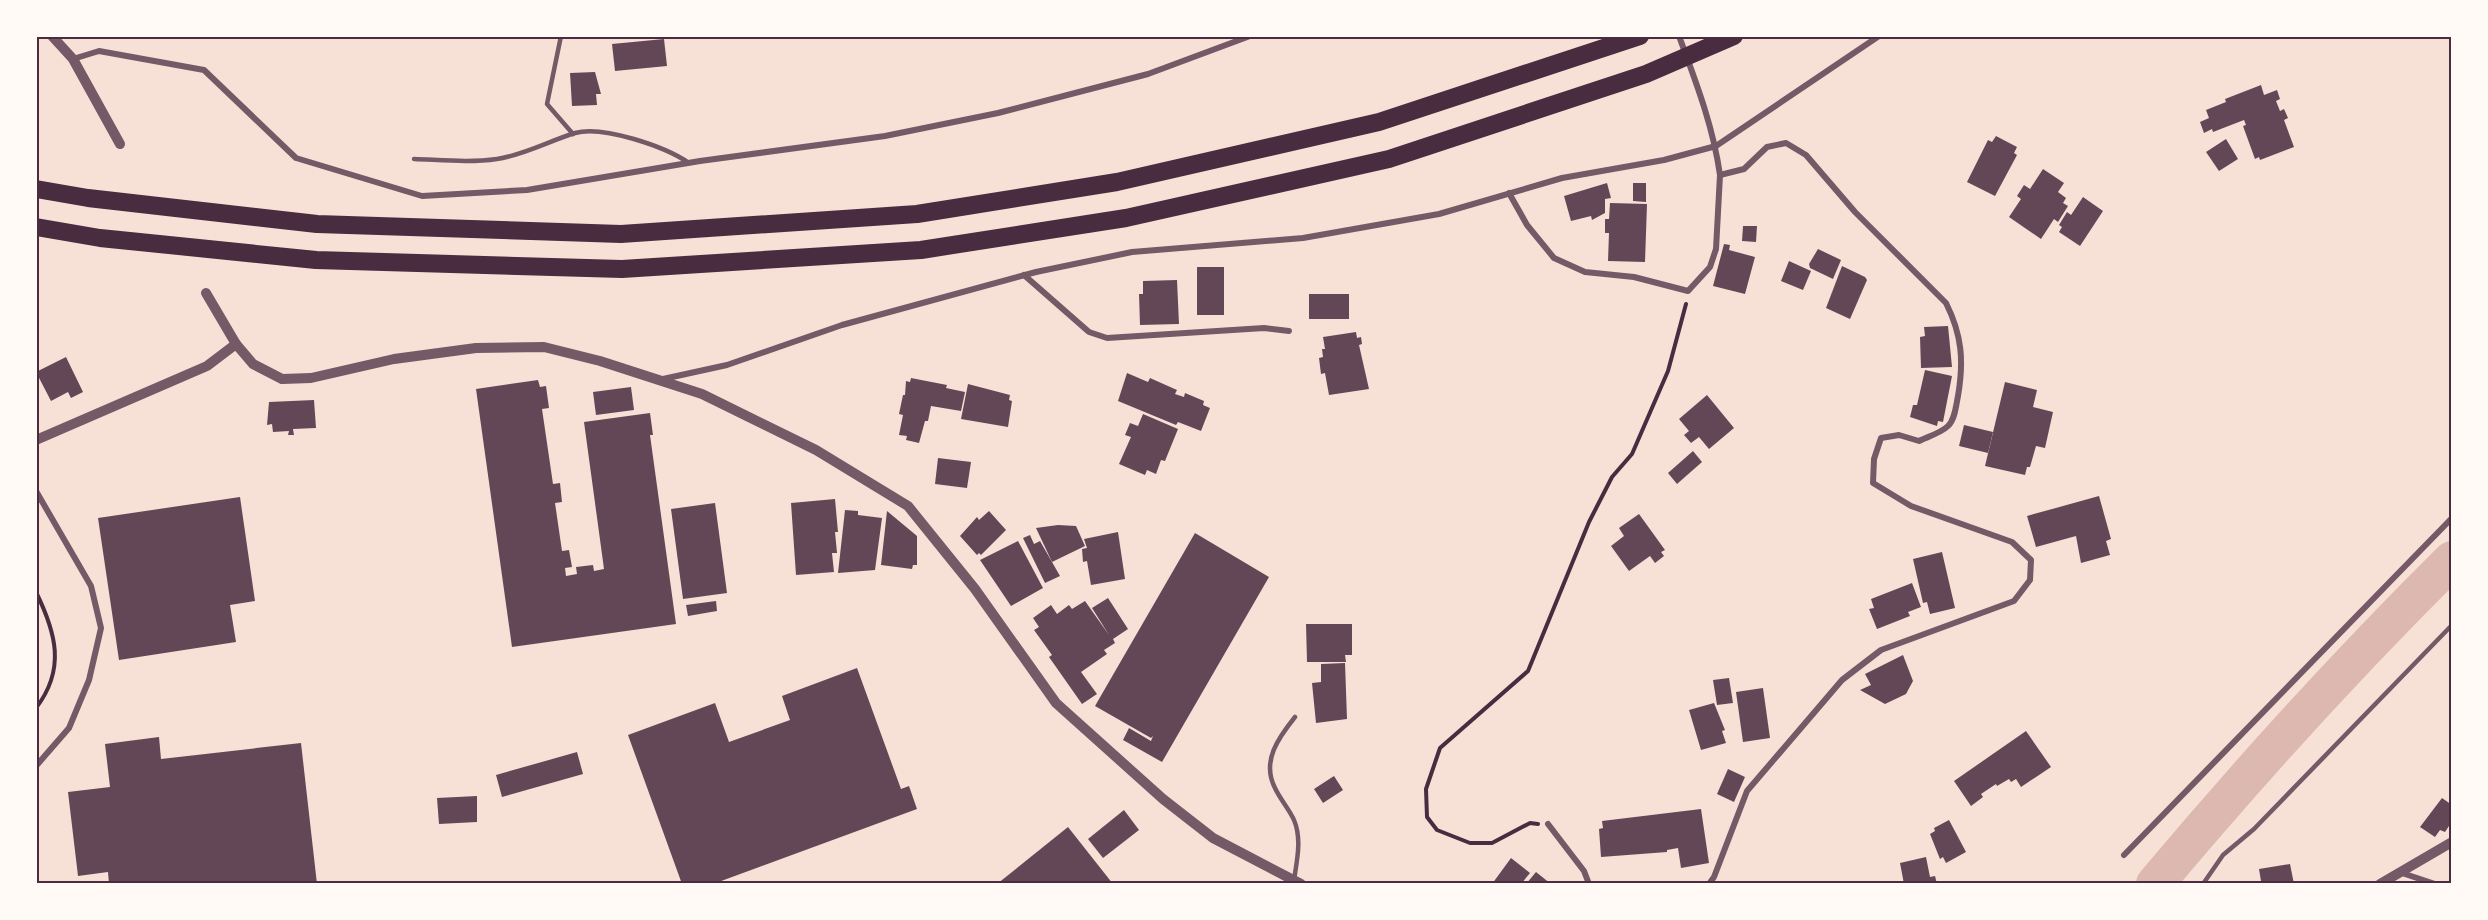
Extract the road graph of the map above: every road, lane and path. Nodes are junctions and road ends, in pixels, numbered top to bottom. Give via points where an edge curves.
1 (52, 36) edge
2 (561, 36) edge
3 (1250, 36) edge
4 (1640, 36) edge
5 (1678, 36) edge
6 (1734, 36) edge
7 (1879, 36) edge
8 (73, 59) junction
9 (573, 134) junction
10 (120, 144) dead end
11 (1716, 146) junction
12 (414, 159) dead end
13 (689, 163) junction
14 (1720, 175) junction
15 (36, 189) edge
16 (1509, 193) junction
17 (36, 227) edge
18 (1024, 275) junction
19 (1688, 291) junction
20 (206, 293) dead end
21 (1289, 331) dead end
22 (236, 344) junction
23 (660, 380) junction
24 (36, 440) edge
25 (36, 491) edge
26 (2452, 518) edge
27 (36, 592) edge
28 (2452, 625) edge
29 (36, 708) edge
30 (1295, 717) dead end
31 (36, 766) edge
32 (1548, 824) joint
33 (2452, 842) edge
34 (2124, 855) dead end
35 (2398, 872) junction
36 (1298, 882) edge
37 (1589, 884) edge
38 (1709, 884) edge
39 (2203, 884) edge
40 (2380, 884) edge
41 (2435, 884) edge

1 - 8 street
2 - 9 lane via 547,104
3 - 13 street via 1148,74 998,113 885,136
4 - 15 highway via 1379,122 1117,182 917,214 609,234 317,224
5 - 11 street
6 - 17 highway via 1646,74 1389,159 1126,218 921,250 599,268 316,260 100,238
7 - 11 street
8 - 10 street
8 - 13 street via 99,51 204,70 297,158 422,196 527,190
9 - 12 lane via 498,159
9 - 13 lane via 626,136 671,151
11 - 14 street
11 - 16 street
14 - 19 street via 1716,249 1710,267
14 - 38 street via 1744,169 1767,147 1786,143 1806,155 1855,212 1946,303 1961,341 1963,366 1955,411 1948,426 1919,441 1899,435 1881,438 1874,459 1873,483 1911,506 2012,542 2031,560 2030,580 2014,601 1881,650 1842,680 1747,791
16 - 18 street via 1439,214 1303,238 1132,252
16 - 19 street via 1527,225 1554,258 1585,272 1634,277
18 - 21 street via 1089,333 1107,338 1264,328
18 - 23 street via 842,325 727,365
19 - 32 path via 1668,371 1632,454 1612,477 1589,522 1528,671 1440,748 1426,789 1427,817 1437,830 1470,843 1492,843 1530,823
20 - 22 street
22 - 23 street via 253,364 282,379 311,378 394,359 476,348 544,347
22 - 24 street via 207,366
23 - 36 street via 702,394 816,450 908,507 975,589 1056,703 1163,799 1213,838
25 - 31 street via 91,586 101,628 89,680 69,728
26 - 34 street
27 - 29 path via 51,623 56,668 47,694
28 - 39 lane via 2254,829 2223,855
30 - 36 lane via 1276,742 1271,758 1273,786 1294,821 1299,846
32 - 37 street via 1584,871
33 - 35 street
35 - 40 street
35 - 41 street

